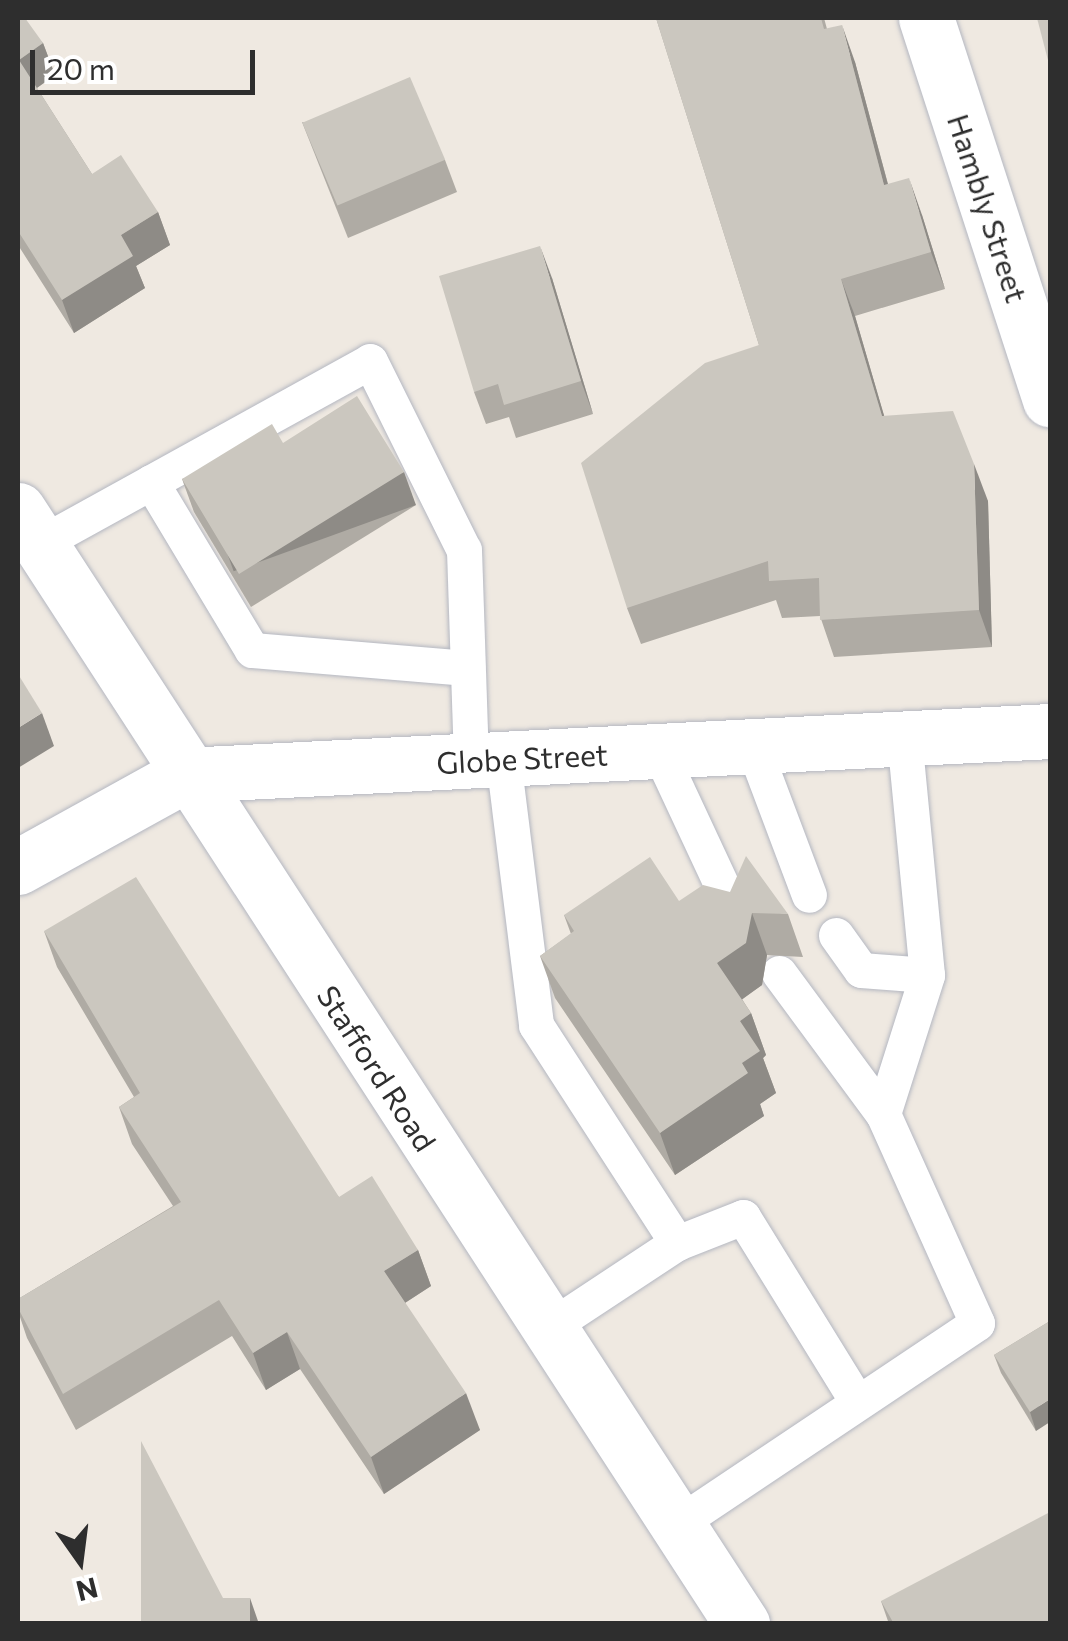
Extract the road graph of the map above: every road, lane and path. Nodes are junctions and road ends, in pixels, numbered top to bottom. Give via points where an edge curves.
1 (926, 18) edge
2 (1050, 399) edge
3 (151, 482) junction
4 (28, 527) edge
5 (467, 668) junction
6 (1050, 730) edge
7 (904, 738) junction
8 (753, 746) junction
9 (658, 751) junction
10 (487, 760) junction
11 (184, 775) junction
12 (18, 867) edge
13 (809, 895) dead end
14 (736, 916) edge
15 (836, 935) dead end
16 (779, 974) dead end
17 (927, 976) junction
18 (883, 1114) junction
19 (676, 1244) junction
20 (548, 1328) junction
21 (856, 1400) junction
22 (677, 1524) junction
23 (742, 1624) edge

1 - 2 main road, Hambly Street
3 - 4 lane
3 - 5 lane via 252,650
3 - 5 lane via 370,362 464,550
4 - 11 main road, Stafford Road
5 - 10 lane
6 - 7 main road, Globe Street
7 - 8 main road, Globe Street
7 - 17 lane
8 - 9 main road, Globe Street
8 - 13 lane
9 - 10 main road, Globe Street
9 - 14 lane
10 - 11 main road, Globe Street
10 - 19 lane via 536,1025
11 - 12 main road, Globe Street
11 - 20 main road, Stafford Road
15 - 17 lane via 862,970
16 - 18 lane
17 - 18 lane
18 - 21 lane via 976,1322
19 - 20 lane
19 - 21 lane via 742,1217
20 - 22 main road, Stafford Road
21 - 22 lane
22 - 23 main road, Stafford Road

